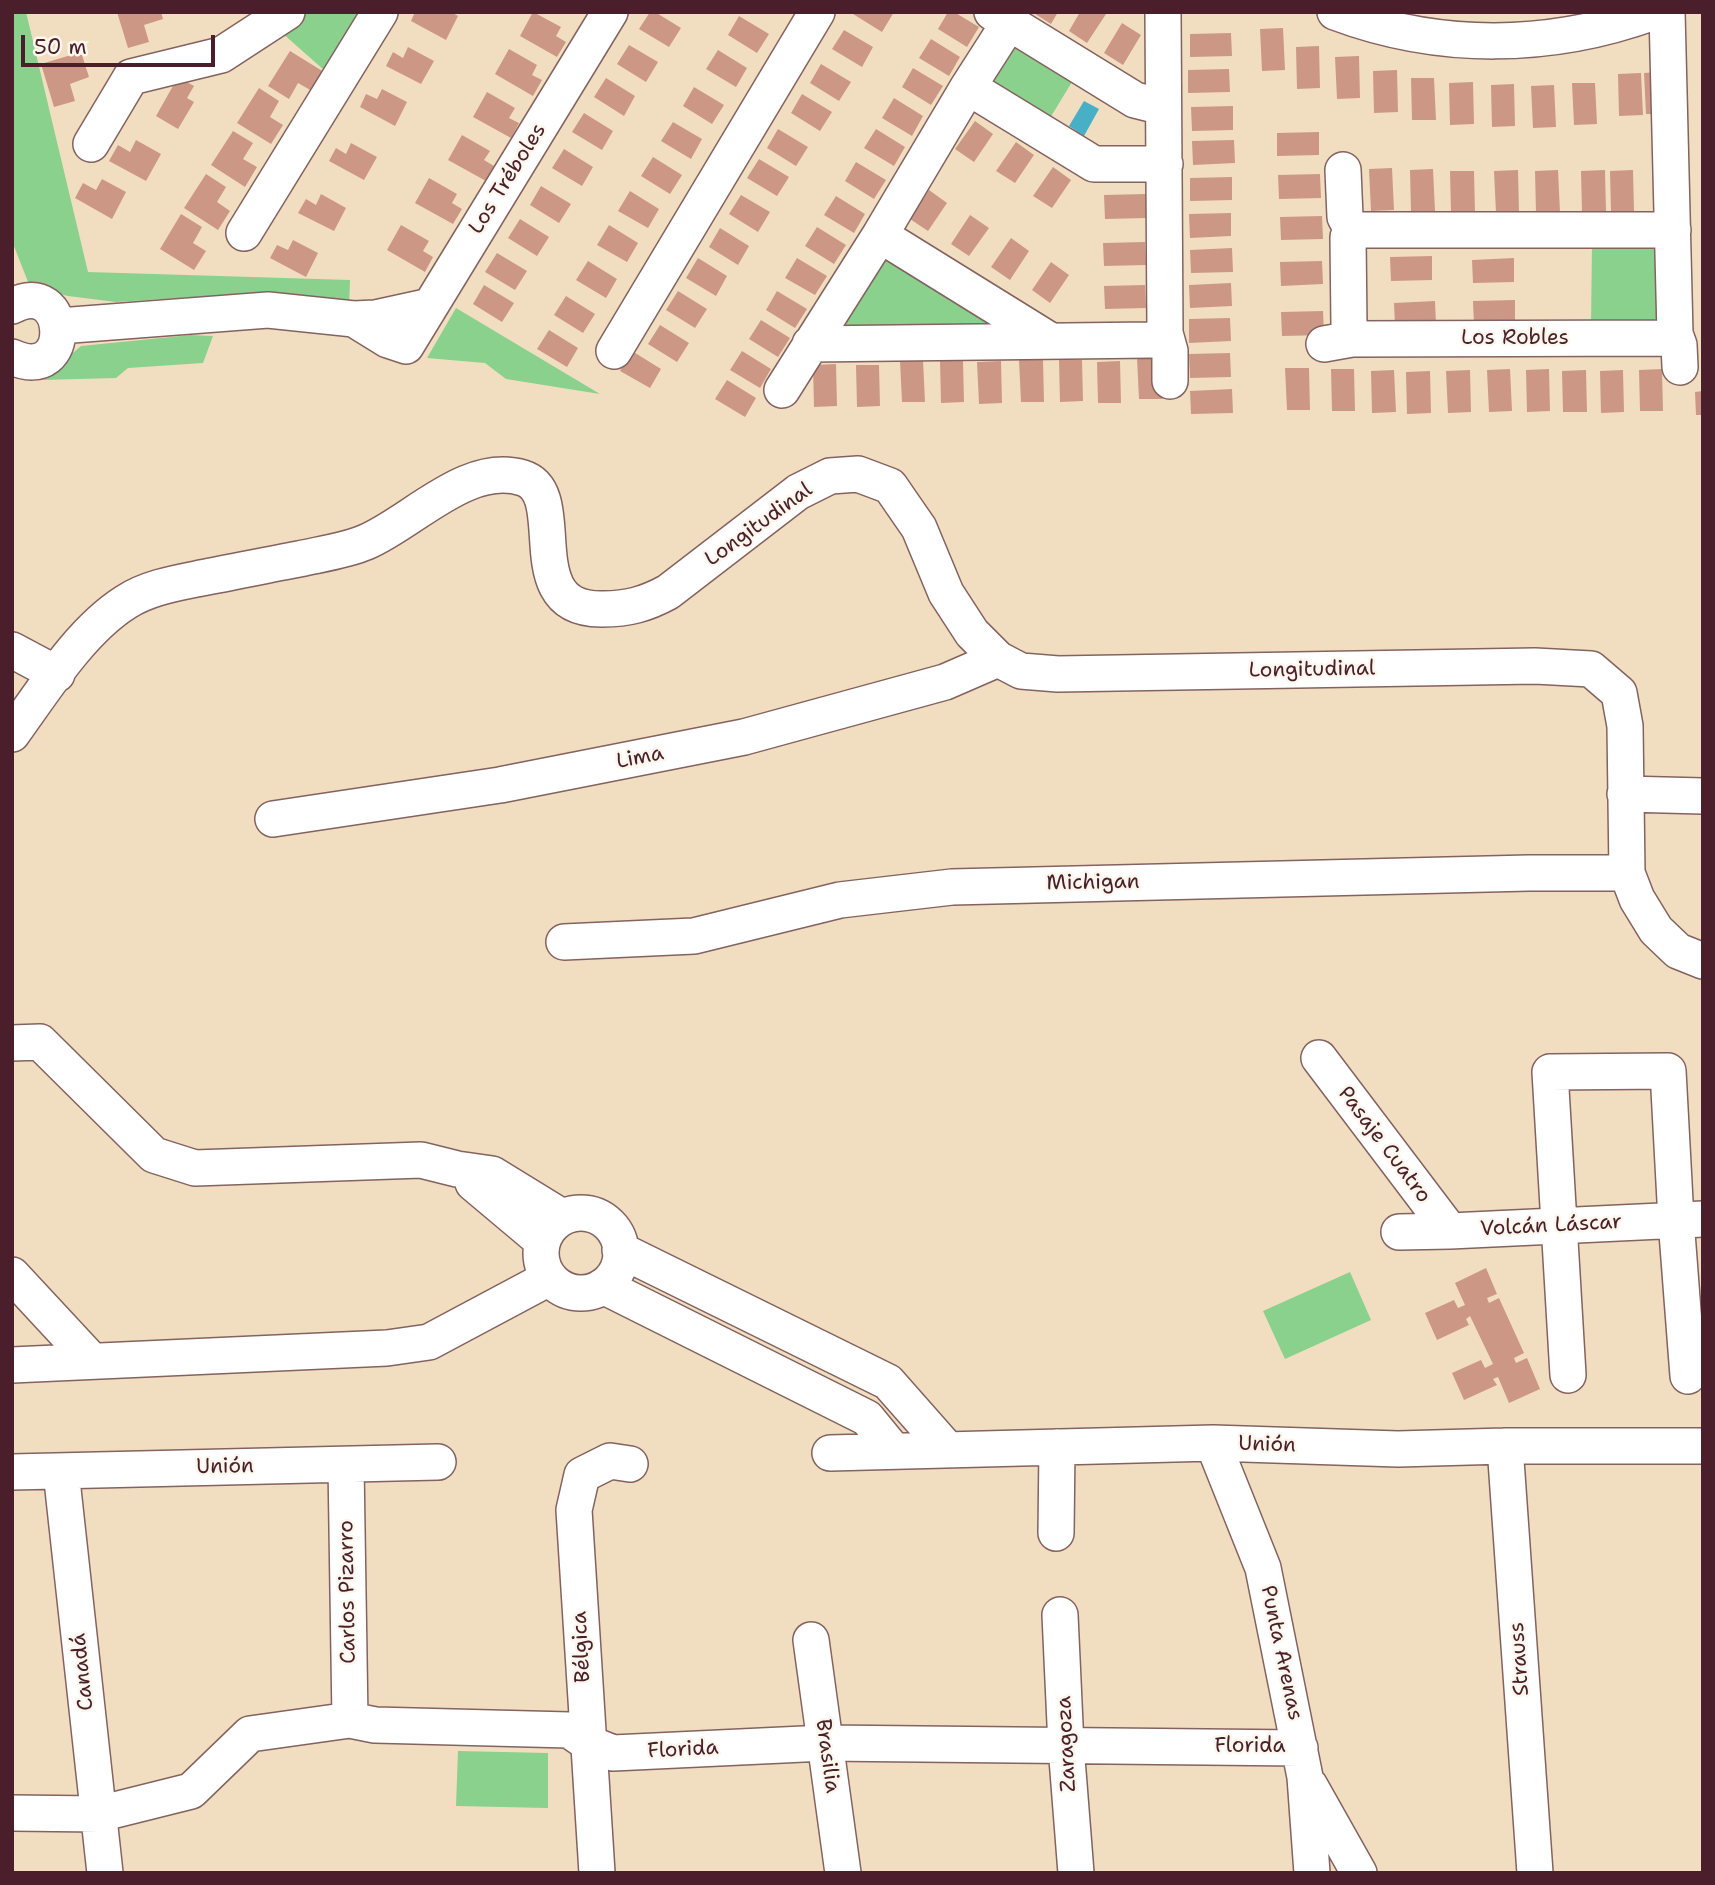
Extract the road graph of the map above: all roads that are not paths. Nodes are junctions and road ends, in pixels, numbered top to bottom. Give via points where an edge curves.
1 (287, 12) edge
2 (380, 12) edge
3 (610, 12) edge
4 (817, 12) edge
5 (1163, 12) edge
6 (1335, 12) edge
7 (1426, 12) edge
8 (1569, 12) edge
9 (1654, 12) edge
10 (1667, 12) edge
11 (1001, 18) edge
12 (968, 87) junction
13 (1163, 107) junction
14 (91, 145) dead end
15 (1165, 164) junction
16 (1343, 170) dead end
17 (1352, 230) junction
18 (1673, 230) junction
19 (244, 233) dead end
20 (880, 235) junction
21 (12, 306) edge
22 (430, 306) junction
23 (354, 319) junction
24 (59, 327) junction
25 (1166, 333) junction
26 (1675, 334) junction
27 (1051, 341) junction
28 (810, 344) junction
29 (614, 351) dead end
30 (12, 357) edge
31 (1680, 367) dead end
32 (1170, 381) dead end
33 (782, 390) dead end
34 (12, 650) edge
35 (998, 659) junction
36 (57, 674) junction
37 (12, 734) edge
38 (1626, 794) junction
39 (1703, 796) edge
40 (273, 819) dead end
41 (1627, 873) junction
42 (564, 942) dead end
43 (1703, 961) edge
44 (12, 1043) edge
45 (1319, 1058) dead end
46 (1689, 1219) edge
47 (1558, 1225) junction
48 (552, 1229) junction
49 (1450, 1231) junction
50 (1399, 1232) dead end
51 (620, 1250) junction
52 (12, 1275) edge
53 (549, 1278) junction
54 (603, 1286) junction
55 (789, 1333) junction
56 (91, 1360) junction
57 (12, 1365) edge
58 (771, 1370) junction
59 (1568, 1376) dead end
60 (1688, 1376) dead end
61 (888, 1382) junction
62 (867, 1418) junction
63 (1213, 1443) junction
64 (1504, 1446) junction
65 (1703, 1446) edge
66 (1057, 1447) junction
67 (948, 1450) junction
68 (894, 1451) junction
69 (830, 1453) dead end
70 (438, 1462) dead end
71 (630, 1464) dead end
72 (346, 1465) junction
73 (61, 1471) junction
74 (12, 1472) edge
75 (1056, 1533) dead end
76 (1060, 1615) dead end
77 (811, 1640) dead end
78 (350, 1720) junction
79 (588, 1743) junction
80 (825, 1743) junction
81 (1066, 1746) junction
82 (1303, 1762) junction
83 (12, 1813) edge
84 (99, 1814) junction
85 (106, 1873) edge
86 (597, 1873) edge
87 (843, 1873) edge
88 (1076, 1873) edge
89 (1312, 1873) edge
90 (1359, 1873) edge
91 (1535, 1873) edge

1 - 14 street via 221,55 131,77
2 - 19 street
3 - 22 street, Los Tréboles
4 - 29 street
5 - 13 street
6 - 9 street via 1407,33 1479,42 1591,32
7 - 8 street via 1495,19
10 - 18 street
11 - 12 street
11 - 13 street via 1135,100
12 - 15 street via 1094,164
12 - 20 street
13 - 15 street
15 - 25 street
16 - 17 street, Los Robles via 1345,217
17 - 18 street
17 - 26 street, Los Robles via 1348,237 1349,327 1338,342 1670,338
18 - 26 street
20 - 27 street
20 - 28 street
21 - 24 street via 40,303 53,312
22 - 23 street
22 - 23 street, Los Tréboles via 406,346
23 - 24 street via 268,310
24 - 30 street via 59,338 46,357 23,362
25 - 27 street via 1152,340
25 - 32 street
26 - 31 street
27 - 28 street
28 - 33 street
34 - 36 street
35 - 36 street, Longitudinal via 972,633 946,593 919,528 890,486 858,474 830,476 798,492 646,604 591,610 566,600 554,582 546,509 538,489 524,478 485,477 464,484 365,543 183,582 135,597 90,635
35 - 38 street, Longitudinal via 1021,671 1058,674 1535,666 1591,669 1619,693 1625,726
35 - 40 street, Lima via 944,682 744,737 500,785
36 - 37 street, Longitudinal
38 - 39 street
38 - 41 street, Longitudinal
41 - 42 street, Michigan via 953,887 840,900 694,936
41 - 43 street, Longitudinal via 1656,930 1678,951
44 - 48 street via 40,1042 155,1155 195,1168 421,1160 457,1169
45 - 49 street, Pasaje Cuatro
46 - 47 street, Volcán Láscar
46 - 47 street via 1668,1071 1550,1072
46 - 60 street
47 - 49 street, Volcán Láscar
47 - 59 street
48 - 51 street via 585,1212 606,1221 620,1239
48 - 53 street via 541,1261
49 - 50 street, Volcán Láscar
51 - 54 street via 621,1262
51 - 55 street
52 - 56 street
53 - 54 street via 568,1292 590,1293
53 - 56 street via 429,1342 387,1348
54 - 58 street
55 - 58 street
55 - 61 street
56 - 57 street
58 - 62 street
61 - 62 street
61 - 67 street
62 - 68 street
63 - 64 street, Unión via 1398,1450
63 - 66 street, Unión
63 - 82 street, Punta Arenas via 1263,1568
64 - 65 street, Unión
64 - 91 street, Strauss
66 - 67 street, Unión
66 - 75 street
67 - 68 street, Unión
68 - 69 street, Unión
70 - 72 street, Unión
71 - 79 street, Bélgica via 610,1461 582,1475 574,1510
72 - 73 street, Unión
72 - 78 street, Carlos Pizarro
73 - 74 street, Unión
73 - 84 street, Canadá
76 - 81 street, Zaragoza
77 - 80 street, Brasilia
78 - 79 street, Florida via 375,1725 569,1730
78 - 84 street, Florida via 250,1734 191,1791
79 - 80 street, Florida via 613,1753
79 - 86 street, Bélgica
80 - 81 street, Florida
80 - 87 street, Brasilia
81 - 82 street, Florida
81 - 88 street, Zaragoza
82 - 89 street, Punta Arenas
82 - 90 street
83 - 84 street, Florida
84 - 85 street, Canadá

